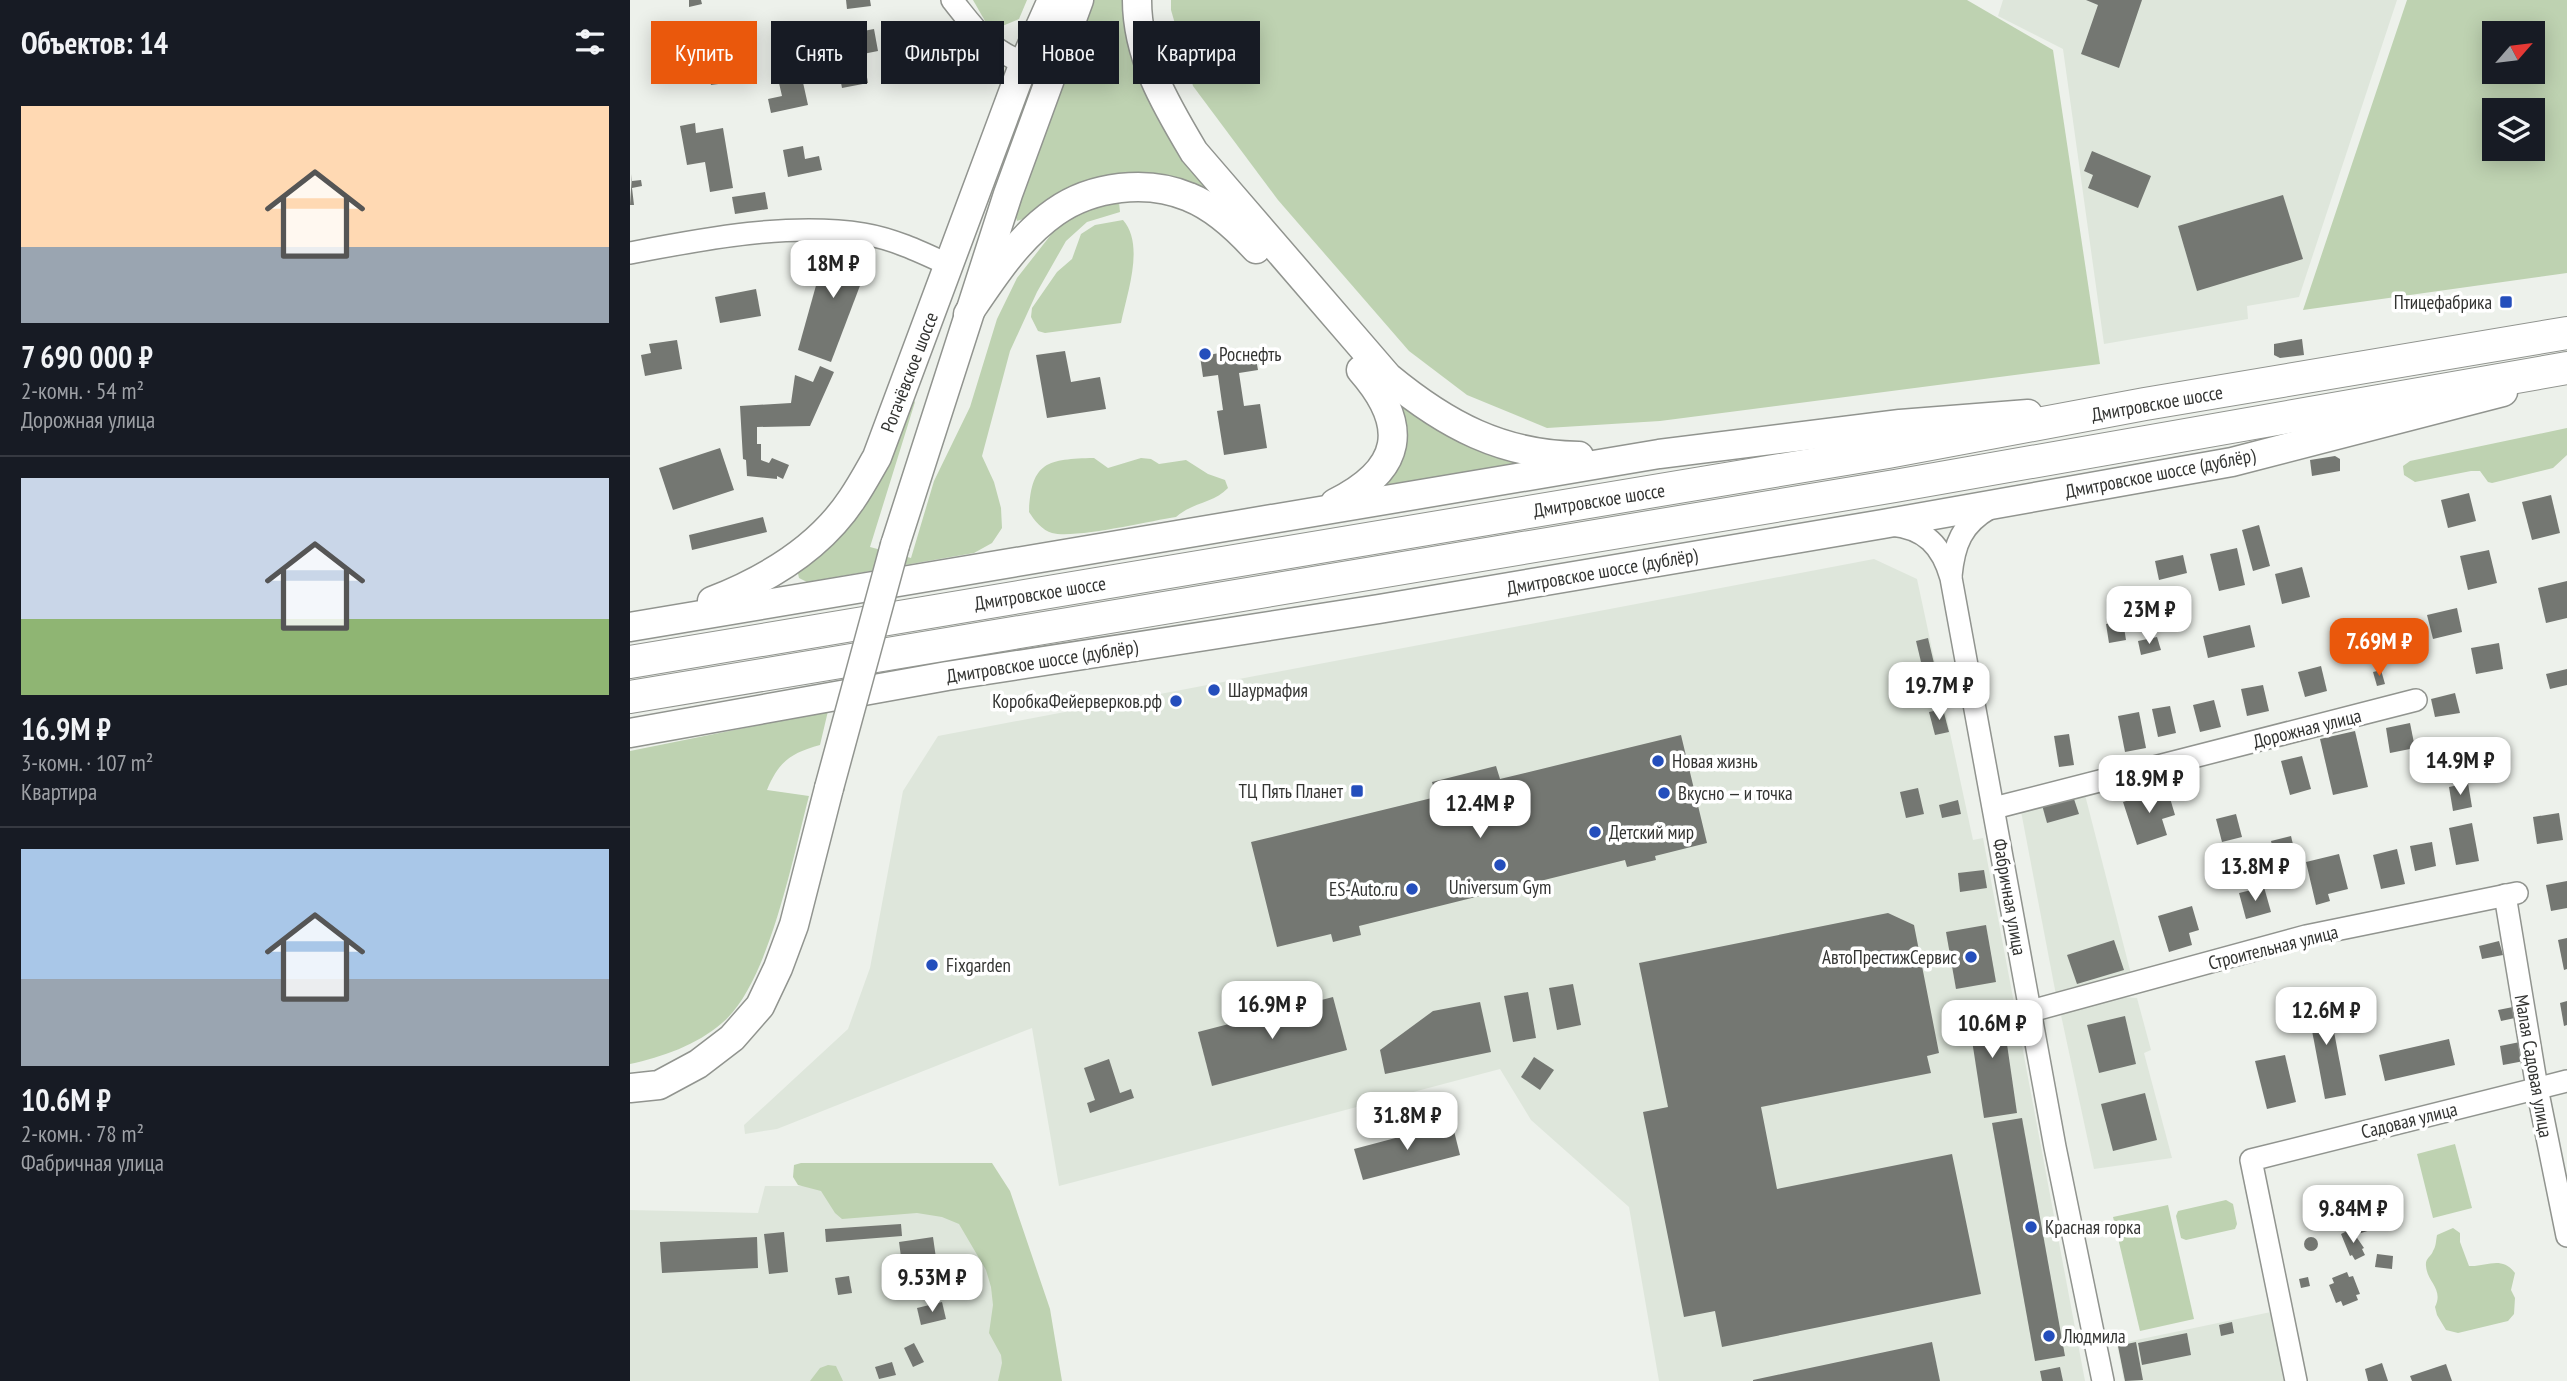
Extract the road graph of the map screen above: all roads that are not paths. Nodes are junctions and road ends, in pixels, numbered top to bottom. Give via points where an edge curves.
1 (952, 0) edge
2 (1052, 0) edge
3 (1079, 0) edge
4 (1137, 0) edge
5 (1043, 21) edge
6 (1018, 61) edge
7 (1018, 79) edge
8 (630, 253) edge
9 (949, 265) junction
10 (968, 314) junction
11 (2567, 333) edge
12 (2567, 368) edge
13 (2567, 375) edge
14 (2145, 404) junction
15 (1659, 454) junction
16 (1998, 504) junction
17 (1303, 514) junction
18 (1883, 524) junction
19 (1951, 578) junction
20 (632, 626) edge
21 (630, 662) edge
22 (630, 697) edge
23 (2416, 700) dead end
24 (630, 733) edge
25 (1994, 808) junction
26 (2511, 894) joint
27 (2031, 1011) junction
28 (2567, 1081) edge
29 (630, 1088) edge
30 (2537, 1088) junction
31 (2567, 1236) edge
32 (2103, 1381) edge
33 (2296, 1381) edge

1 - 6 street via 984,41
2 - 5 main road, Рогачёвское шоссе
3 - 10 main road
4 - 15 main road via 1142,42 1153,77 1194,152 1388,377 1459,428 1488,441 1544,455
7 - 9 main road, Рогачёвское шоссе
8 - 9 street via 692,241 799,230 863,234 913,248
9 - 20 main road, Рогачёвское шоссе via 877,457 851,501 819,538 786,565 744,589
10 - 17 main road via 1002,262 1055,212 1084,196 1151,186 1189,197 1215,212 1246,239 1378,389 1392,419 1393,439 1384,464 1372,478 1337,502
10 - 29 main road, bridge via 895,545 794,925 778,968 760,1006 732,1038 659,1085
11 - 14 highway, Дмитровское шоссе
12 - 22 highway, Дмитровское шоссе
13 - 16 main road, Дмитровское шоссе (дублёр) via 2232,462
14 - 15 main road via 1900,424
14 - 21 highway, Дмитровское шоссе via 1888,452
15 - 17 main road
16 - 18 main road, Дмитровское шоссе (дублёр)
16 - 19 street, Фабричная улица via 1977,516 1962,533
17 - 20 main road
18 - 19 street, Фабричная улица via 1904,526 1935,544
18 - 24 main road, Дмитровское шоссе (дублёр) via 947,676
19 - 25 street, Фабричная улица
23 - 25 street, Дорожная улица
25 - 27 street, Фабричная улица
26 - 27 street, Строительная улица via 2306,936
26 - 30 street, Малая Садовая улица
27 - 32 street, Фабричная улица
28 - 30 street, Садовая улица
30 - 31 street, Малая Садовая улица
30 - 33 street, Садовая улица via 2251,1160

